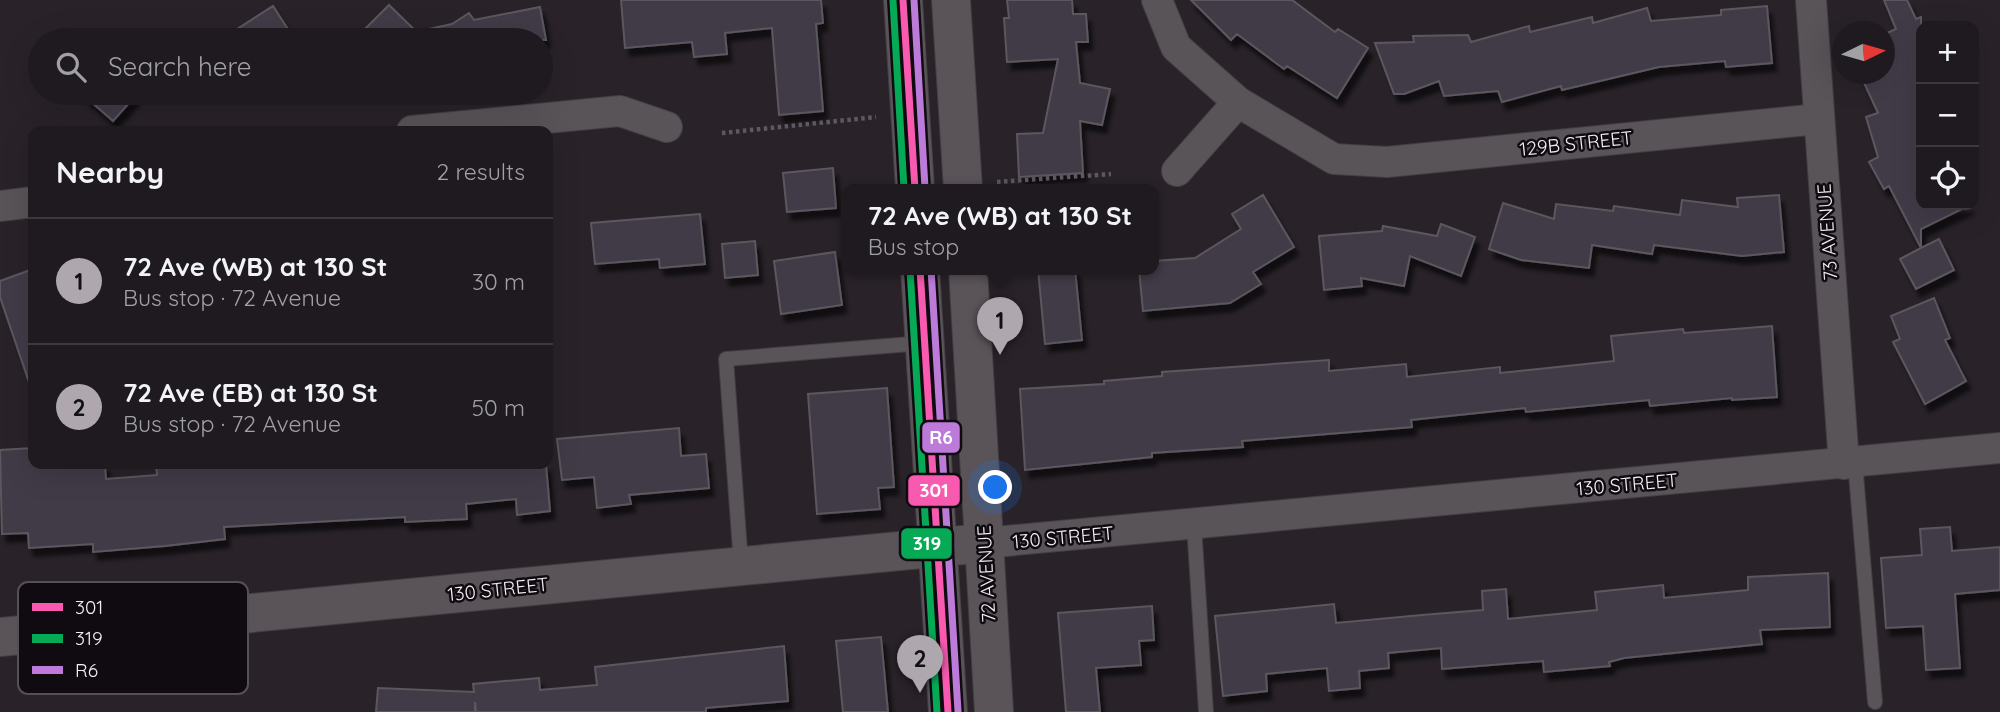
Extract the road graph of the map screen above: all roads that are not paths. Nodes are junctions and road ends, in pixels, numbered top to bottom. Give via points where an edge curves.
1 (903, 0) edge
2 (951, 0) edge
3 (1157, 0) edge
4 (1811, 0) edge
5 (1238, 102) junction
6 (1818, 119) junction
7 (464, 126) edge
8 (667, 127) dead end
9 (1177, 171) dead end
10 (915, 184) edge
11 (976, 184) edge
12 (28, 203) edge
13 (0, 206) edge
14 (920, 275) edge
15 (968, 275) edge
16 (925, 343) junction
17 (2000, 448) edge
18 (1850, 463) junction
19 (1194, 525) junction
20 (984, 543) junction
21 (938, 547) junction
22 (741, 566) junction
23 (248, 613) edge
24 (18, 635) edge
25 (0, 637) edge
26 (1875, 702) dead end
27 (948, 712) edge
28 (995, 712) edge
29 (1206, 712) edge

1 - 10 main road
2 - 11 main road
3 - 5 street via 1176,47
4 - 6 street, 73 AVENUE
5 - 6 street, 129B STREET via 1334,159 1387,162
5 - 9 street
6 - 18 street, 73 AVENUE
7 - 8 street via 620,111
12 - 13 street
14 - 16 main road
15 - 20 main road, 72 AVENUE
16 - 21 main road
16 - 22 lane via 726,359
17 - 18 street, 130 STREET
18 - 19 street, 130 STREET
18 - 26 lane
19 - 20 street, 130 STREET
19 - 29 lane
20 - 21 main road, 130 STREET
20 - 28 main road, 72 AVENUE
21 - 22 main road, 130 STREET
21 - 27 main road
22 - 23 main road, 130 STREET
24 - 25 main road, 130 STREET

